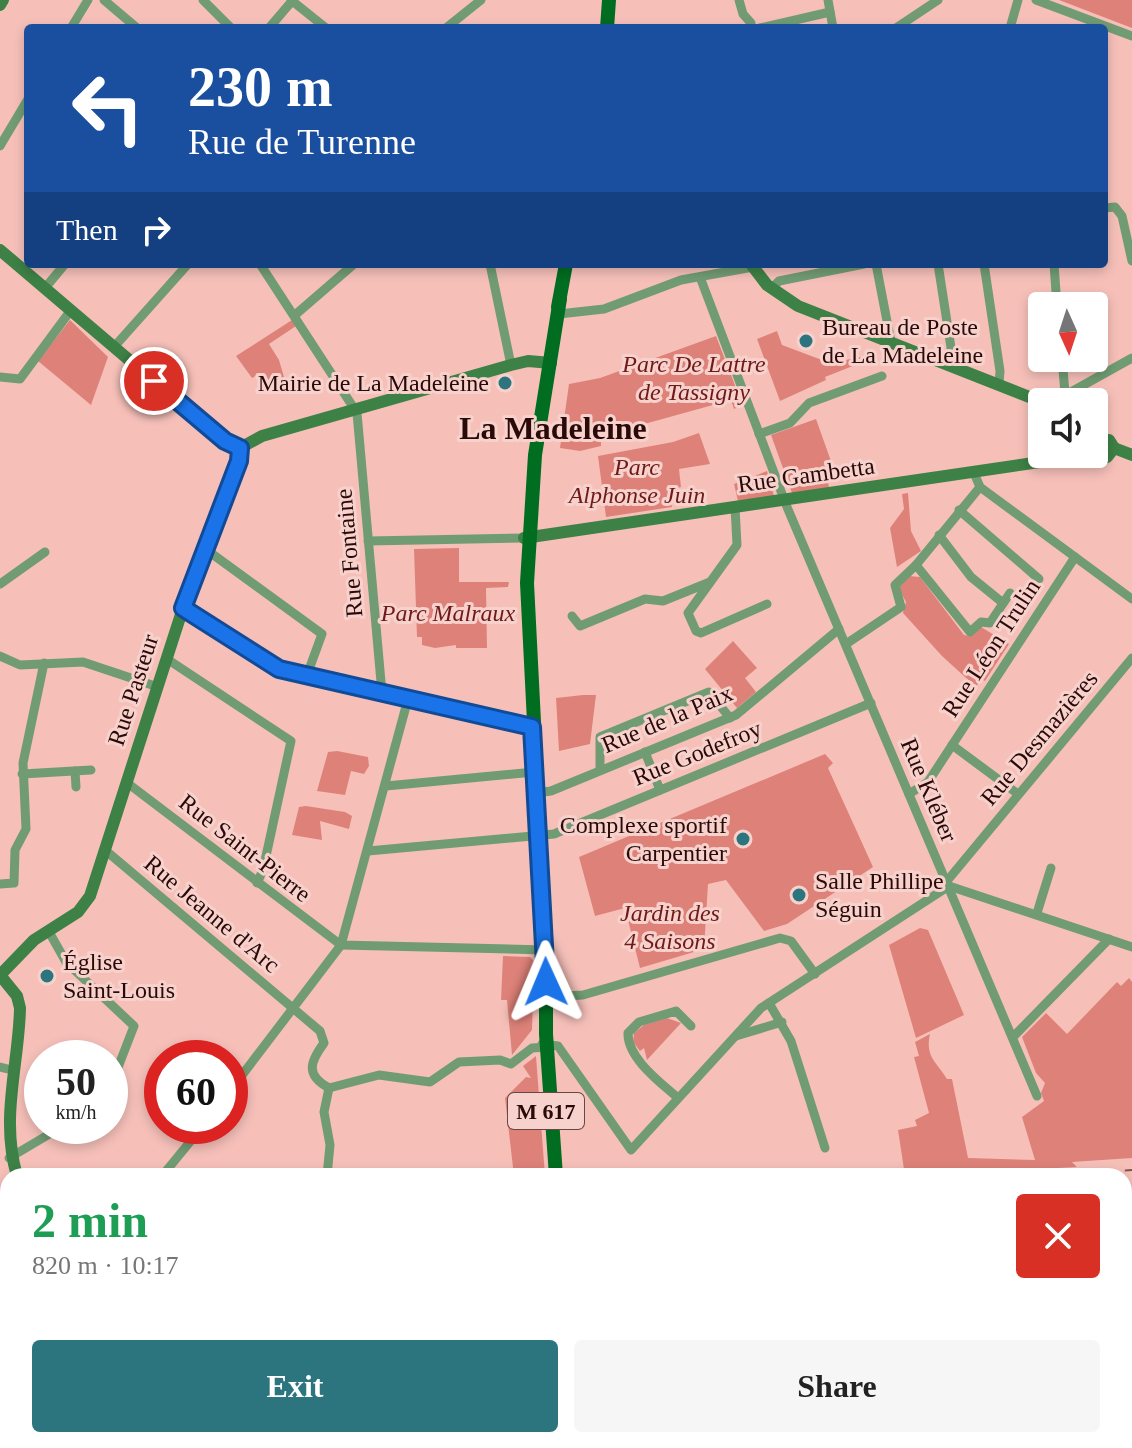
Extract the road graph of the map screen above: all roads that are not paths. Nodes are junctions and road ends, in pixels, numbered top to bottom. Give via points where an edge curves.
1 (88, 0) edge
2 (104, 0) edge
3 (203, 0) edge
4 (292, 0) edge
5 (481, 0) edge
6 (607, 0) edge
7 (739, 0) edge
8 (828, 0) edge
9 (938, 0) edge
10 (1018, 0) edge
11 (1036, 0) edge
12 (830, 12) junction
13 (73, 24) edge
14 (132, 24) edge
15 (227, 24) edge
16 (272, 24) edge
17 (321, 24) edge
18 (451, 24) edge
19 (601, 24) edge
20 (607, 24) edge
21 (752, 24) edge
22 (770, 24) edge
23 (832, 24) edge
24 (902, 24) edge
25 (1011, 24) edge
26 (1100, 24) edge
27 (1108, 27) edge
28 (1132, 36) edge
29 (24, 106) edge
30 (0, 146) edge
31 (1108, 208) edge
32 (0, 250) edge
33 (1132, 261) edge
34 (62, 268) edge
35 (184, 268) edge
36 (263, 268) edge
37 (349, 268) edge
38 (491, 268) edge
39 (565, 268) edge
40 (743, 268) edge
41 (754, 268) edge
42 (844, 268) edge
43 (877, 268) edge
44 (939, 268) edge
45 (984, 268) edge
46 (1054, 268) edge
47 (700, 277) junction
48 (45, 288) junction
49 (772, 288) junction
50 (1056, 292) edge
51 (560, 307) junction
52 (71, 310) junction
53 (295, 315) junction
54 (891, 342) junction
55 (114, 347) junction
56 (1132, 358) edge
57 (548, 362) junction
58 (511, 365) junction
59 (954, 367) junction
60 (882, 376) dead end
61 (0, 377) edge
62 (999, 384) junction
63 (1075, 388) edge
64 (1028, 396) edge
65 (356, 409) junction
66 (759, 434) junction
67 (1108, 441) edge
68 (240, 448) junction
69 (1132, 455) edge
70 (1028, 461) edge
71 (974, 473) junction
72 (980, 487) junction
73 (785, 500) junction
74 (735, 507) junction
75 (959, 510) junction
76 (939, 535) junction
77 (527, 538) junction
78 (368, 541) junction
79 (204, 548) junction
80 (45, 552) dead end
81 (1075, 557) junction
82 (916, 565) junction
83 (710, 582) junction
84 (0, 584) edge
85 (1046, 584) junction
86 (1010, 593) dead end
87 (1132, 599) edge
88 (1003, 603) junction
89 (767, 604) dead end
90 (183, 608) junction
91 (572, 616) dead end
92 (839, 629) junction
93 (846, 644) junction
94 (0, 656) edge
95 (1132, 658) edge
96 (167, 659) junction
97 (44, 663) junction
98 (307, 675) junction
99 (158, 687) junction
100 (382, 693) junction
101 (408, 699) junction
102 (871, 703) junction
103 (730, 718) junction
104 (532, 727) junction
105 (952, 745) junction
106 (645, 752) junction
107 (91, 770) dead end
108 (600, 770) junction
109 (75, 771) junction
110 (534, 772) junction
111 (22, 774) junction
112 (126, 782) junction
113 (386, 786) junction
114 (76, 787) dead end
115 (660, 790) junction
116 (536, 793) junction
117 (909, 794) junction
118 (1018, 794) junction
119 (538, 837) junction
120 (17, 844) junction
121 (6, 850) dead end
122 (105, 850) junction
123 (368, 851) junction
124 (257, 883) junction
125 (948, 883) junction
126 (0, 884) edge
127 (48, 930) junction
128 (1109, 939) junction
129 (341, 945) junction
130 (1132, 947) edge
131 (544, 950) junction
132 (815, 974) junction
133 (0, 975) edge
134 (543, 997) junction
135 (769, 1003) junction
136 (293, 1009) junction
137 (782, 1022) junction
138 (691, 1026) dead end
139 (733, 1037) junction
140 (1013, 1037) junction
141 (128, 1042) edge
142 (545, 1048) junction
143 (567, 1058) junction
144 (4, 1068) edge
145 (248, 1068) edge
146 (329, 1088) junction
147 (1037, 1096) dead end
148 (678, 1098) junction
149 (33, 1144) edge
150 (188, 1144) edge
151 (825, 1148) dead end
152 (9, 1158) junction
153 (13, 1168) edge
154 (169, 1168) edge
155 (328, 1168) edge
156 (554, 1168) edge

1 - 13 street
2 - 14 street
3 - 15 street
4 - 16 street
4 - 17 street
5 - 18 street
6 - 19 main road
6 - 20 main road
7 - 21 street
8 - 12 street
9 - 24 street
10 - 25 street
11 - 26 street
12 - 22 street
12 - 23 street
27 - 28 street
29 - 30 street
31 - 33 street via 1121,213
32 - 48 street
34 - 48 street
35 - 55 street
36 - 53 street
37 - 53 street
38 - 58 street
39 - 51 main road, M 617
40 - 47 street
41 - 49 street
42 - 49 street via 779,281
43 - 54 street
44 - 59 street
45 - 62 street
46 - 50 street
47 - 51 street via 604,309
47 - 66 street, Rue Kléber
48 - 52 street
49 - 54 street via 807,310
51 - 57 main road, M 617
52 - 55 street
52 - 61 street via 20,379
53 - 65 street
54 - 59 street
55 - 68 street
56 - 63 street
57 - 58 street
57 - 77 main road, M 617
58 - 65 street
59 - 62 street
60 - 66 street via 809,403 790,423
62 - 64 street
65 - 68 street via 262,436
65 - 78 street, Rue Fontaine
66 - 73 street, Rue Kléber
67 - 69 street
68 - 79 street, Rue Pasteur
70 - 71 street, Rue Gambetta
71 - 72 street
71 - 73 street, Rue Gambetta
72 - 75 street
72 - 81 street
73 - 74 street, Rue Gambetta
73 - 92 street, Rue Kléber
74 - 77 street, Rue Gambetta
74 - 83 street via 737,545
75 - 76 street
75 - 85 street
76 - 82 street
76 - 88 street via 971,577
77 - 78 street
77 - 104 main road, M 617
78 - 100 street, Rue Fontaine
79 - 90 street, Rue Pasteur
79 - 98 street via 322,634
80 - 84 street
81 - 85 street, Rue Léon Trulin
81 - 87 street
82 - 88 street via 970,632 981,622 990,623
82 - 93 street via 895,585 901,607
83 - 89 street via 688,613 701,633
83 - 91 street via 663,601 645,599 580,626
85 - 105 street, Rue Léon Trulin
86 - 88 street
90 - 96 street, Rue Pasteur
90 - 98 street via 271,665
92 - 93 street, Rue Kléber
92 - 103 street, Rue de la Paix
93 - 102 street, Rue Kléber
94 - 97 street via 17,665
95 - 118 street, Rue Desmazières
96 - 99 street, Rue Pasteur
96 - 124 street via 291,741
97 - 99 street via 79,661
97 - 111 street
98 - 100 street
99 - 112 street, Rue Pasteur
100 - 101 street
101 - 104 street
101 - 113 street
102 - 115 street, Rue Godefroy
102 - 117 street, Rue Kléber
103 - 106 street, Rue de la Paix
103 - 108 street via 709,692 600,737
104 - 110 main road, M 617
105 - 117 street, Rue Léon Trulin via 925,785
105 - 118 street
106 - 108 street, Rue de la Paix
106 - 115 street
107 - 109 street
108 - 116 street, Rue de la Paix
109 - 111 street
109 - 114 street
110 - 113 street
110 - 116 main road, M 617
111 - 120 street via 26,829
112 - 122 street, Rue Pasteur
112 - 124 street, Rue Saint-Pierre
113 - 123 street
115 - 119 street, Rue Godefroy
116 - 119 main road, M 617
117 - 125 street, Rue Kléber
118 - 125 street, Rue Desmazières
119 - 123 street, Rue Godefroy
119 - 131 main road, M 617
120 - 121 street
120 - 126 street via 14,883
122 - 127 street, Rue Pasteur via 85,905
122 - 136 street, Rue Jeanne d'Arc
123 - 129 street
124 - 129 street, Rue Saint-Pierre
125 - 128 street via 1038,908
125 - 132 street, Rue Desmazières
125 - 140 street, Rue Kléber
127 - 133 street, Rue Pasteur
127 - 141 street via 66,962 134,1026
128 - 130 street
128 - 140 street
129 - 131 street
129 - 136 street
131 - 134 main road, M 617
132 - 134 street via 786,938 577,997
132 - 135 street, Rue Desmazières
133 - 144 street, Rue Pasteur via 20,1008
134 - 142 main road, M 617
135 - 137 street
135 - 139 street, Rue Desmazières
136 - 145 street
136 - 146 street, Rue Jeanne d'Arc via 324,1036 310,1069
137 - 139 street
137 - 151 street
138 - 148 street via 677,1006 639,1022 628,1037 650,1072
139 - 148 street, Rue Desmazières
140 - 147 street, Rue Kléber
142 - 143 street
142 - 143 street via 556,1045
142 - 146 street via 528,1050 511,1064 455,1063 430,1082 379,1075
142 - 156 main road, M 617
143 - 148 street, Rue Desmazières via 631,1150
144 - 152 street, Rue Pasteur
146 - 155 street via 324,1112
149 - 152 street
150 - 154 street
152 - 153 street, Rue Pasteur

